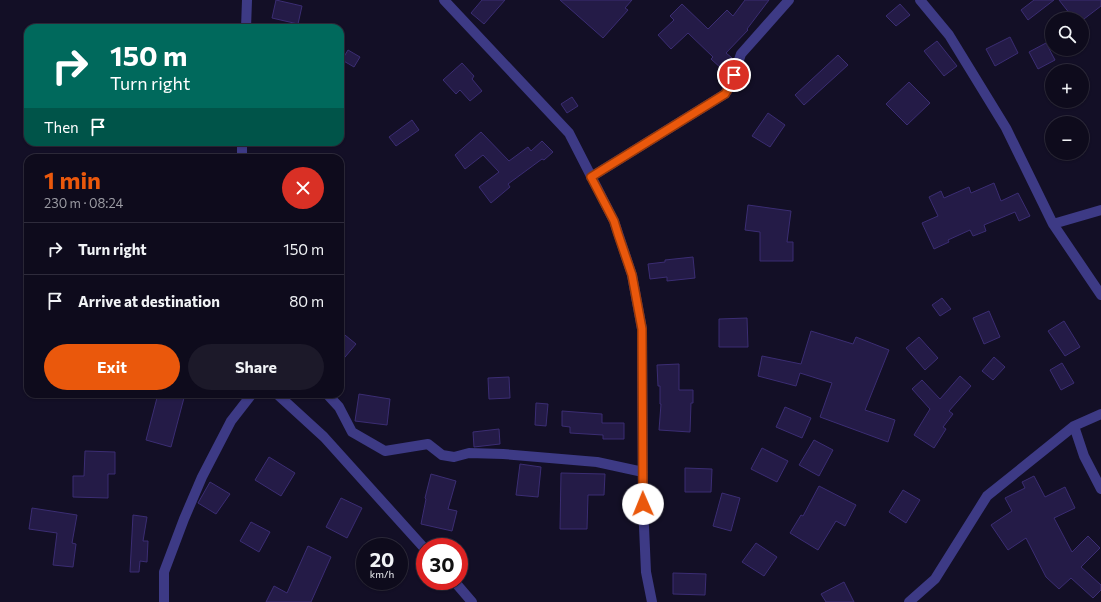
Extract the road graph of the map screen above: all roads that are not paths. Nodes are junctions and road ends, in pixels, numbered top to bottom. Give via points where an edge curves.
1 (247, 0) edge
2 (444, 0) edge
3 (789, 0) edge
4 (920, 0) edge
5 (246, 24) edge
6 (591, 177) junction
7 (1101, 210) edge
8 (1053, 224) junction
9 (1101, 295) edge
10 (249, 398) edge
11 (281, 398) edge
12 (330, 398) edge
13 (1101, 414) edge
14 (1074, 426) junction
15 (643, 472) junction
16 (1101, 488) edge
17 (416, 539) edge
18 (462, 590) edge
19 (164, 602) edge
20 (472, 602) edge
21 (652, 602) edge
22 (909, 602) edge

1 - 5 street
2 - 6 street via 569,133
3 - 6 street via 741,54 725,94
4 - 8 street via 949,35 1006,128
6 - 15 street via 614,221 632,275 642,329
7 - 8 street
8 - 9 street
10 - 19 street via 231,421 184,518 164,572
11 - 17 street via 324,437
12 - 15 street via 339,407 352,432 385,451 428,444 442,455 454,457 469,453 503,454 597,462
13 - 14 street
14 - 16 street via 1084,456
14 - 22 street via 987,496 935,579
15 - 21 street via 646,572
18 - 20 street

